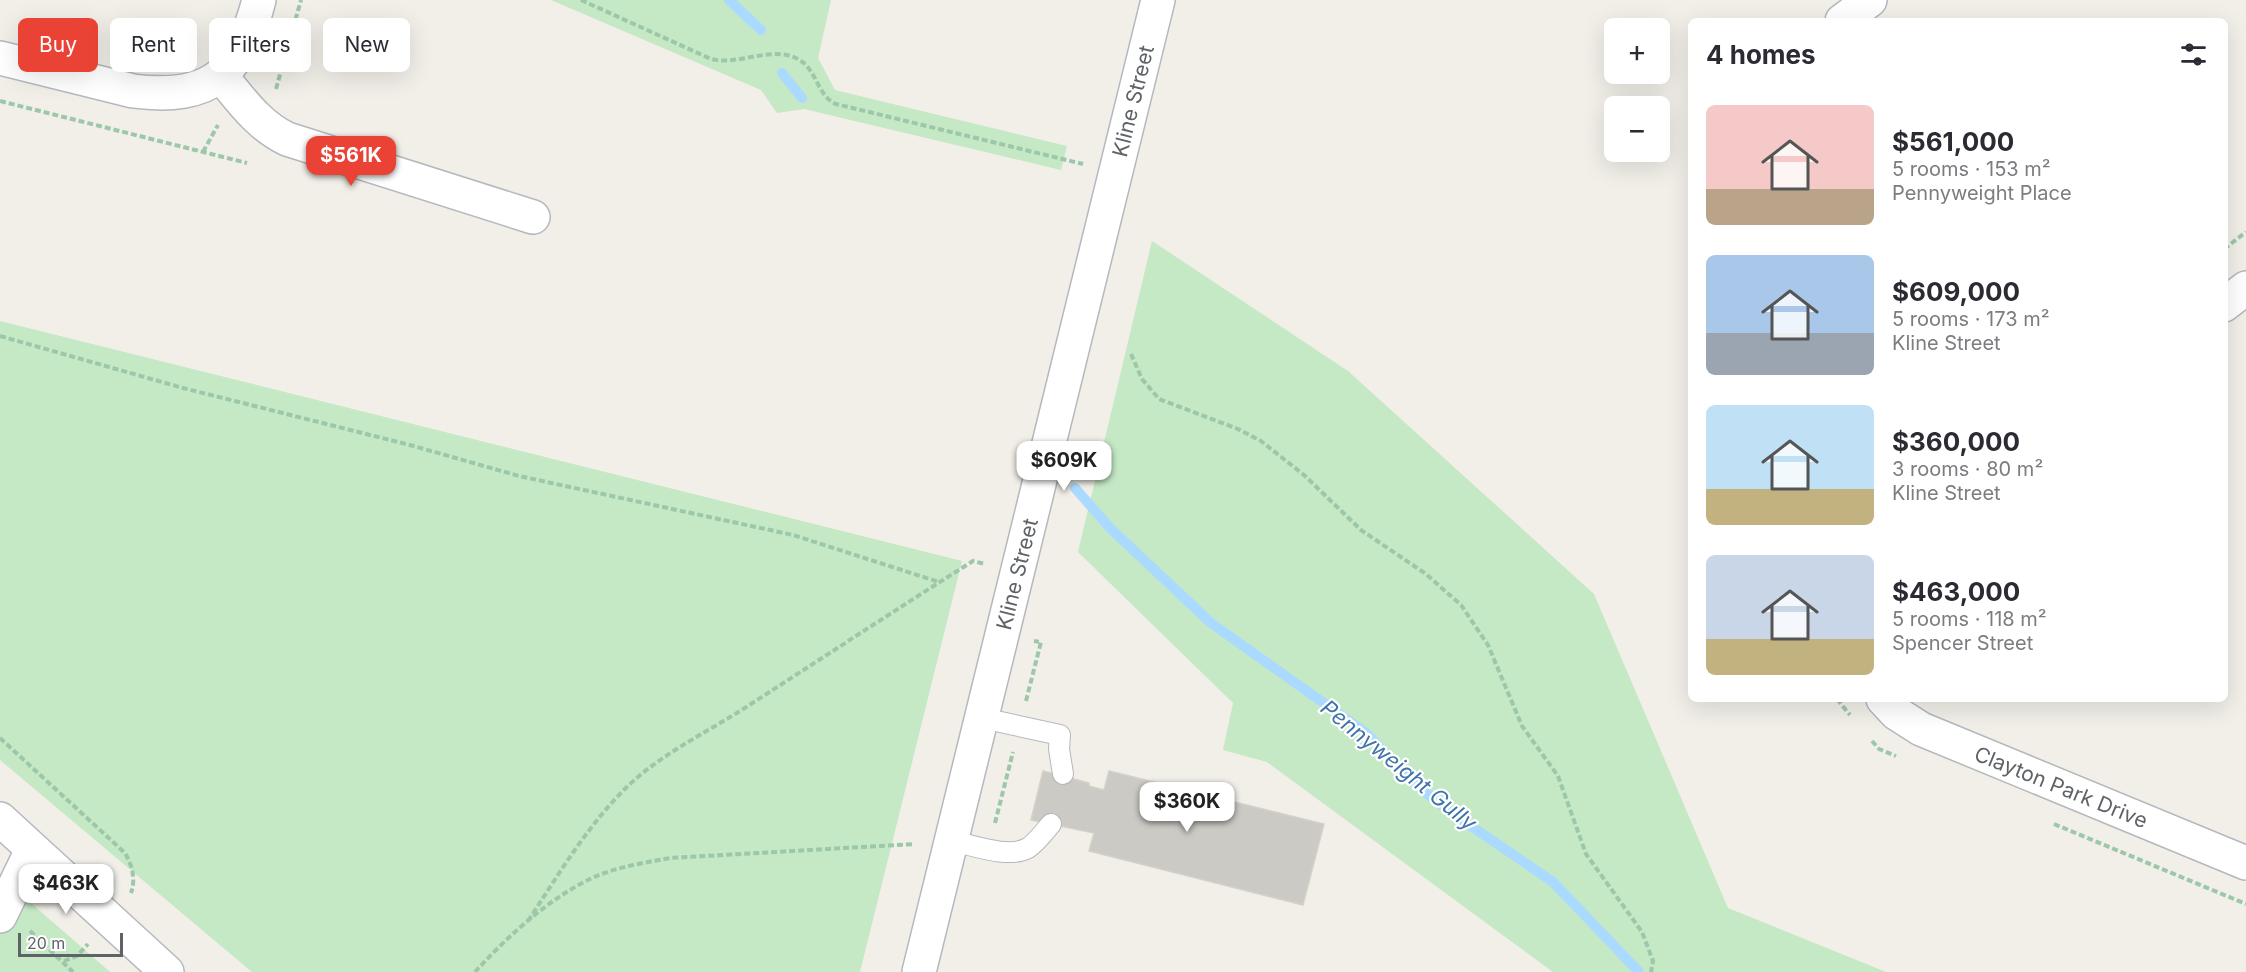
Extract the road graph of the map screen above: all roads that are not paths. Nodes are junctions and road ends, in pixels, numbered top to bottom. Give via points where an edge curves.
1 (259, 0) edge
2 (1158, 0) edge
3 (1870, 0) edge
4 (1846, 18) edge
5 (0, 58) edge
6 (221, 76) junction
7 (533, 217) dead end
8 (2246, 288) edge
9 (2228, 302) edge
10 (1886, 702) edge
11 (982, 718) junction
12 (1063, 774) dead end
13 (0, 819) edge
14 (1051, 824) dead end
15 (952, 841) junction
16 (32, 850) junction
17 (2246, 863) edge
18 (2, 912) edge
19 (167, 972) edge
20 (919, 972) edge

1 - 6 street via 244,47
2 - 11 street, Kline Street
3 - 4 street
5 - 6 street via 133,91 156,93 191,89
6 - 7 street via 253,116 287,139
8 - 9 street
10 - 17 street, Clayton Park Drive via 1922,729
11 - 12 lane via 1060,735
11 - 15 street, Kline Street
13 - 16 street
14 - 15 lane via 1026,848 1010,851
15 - 20 street, Kline Street
16 - 18 street
16 - 19 street

